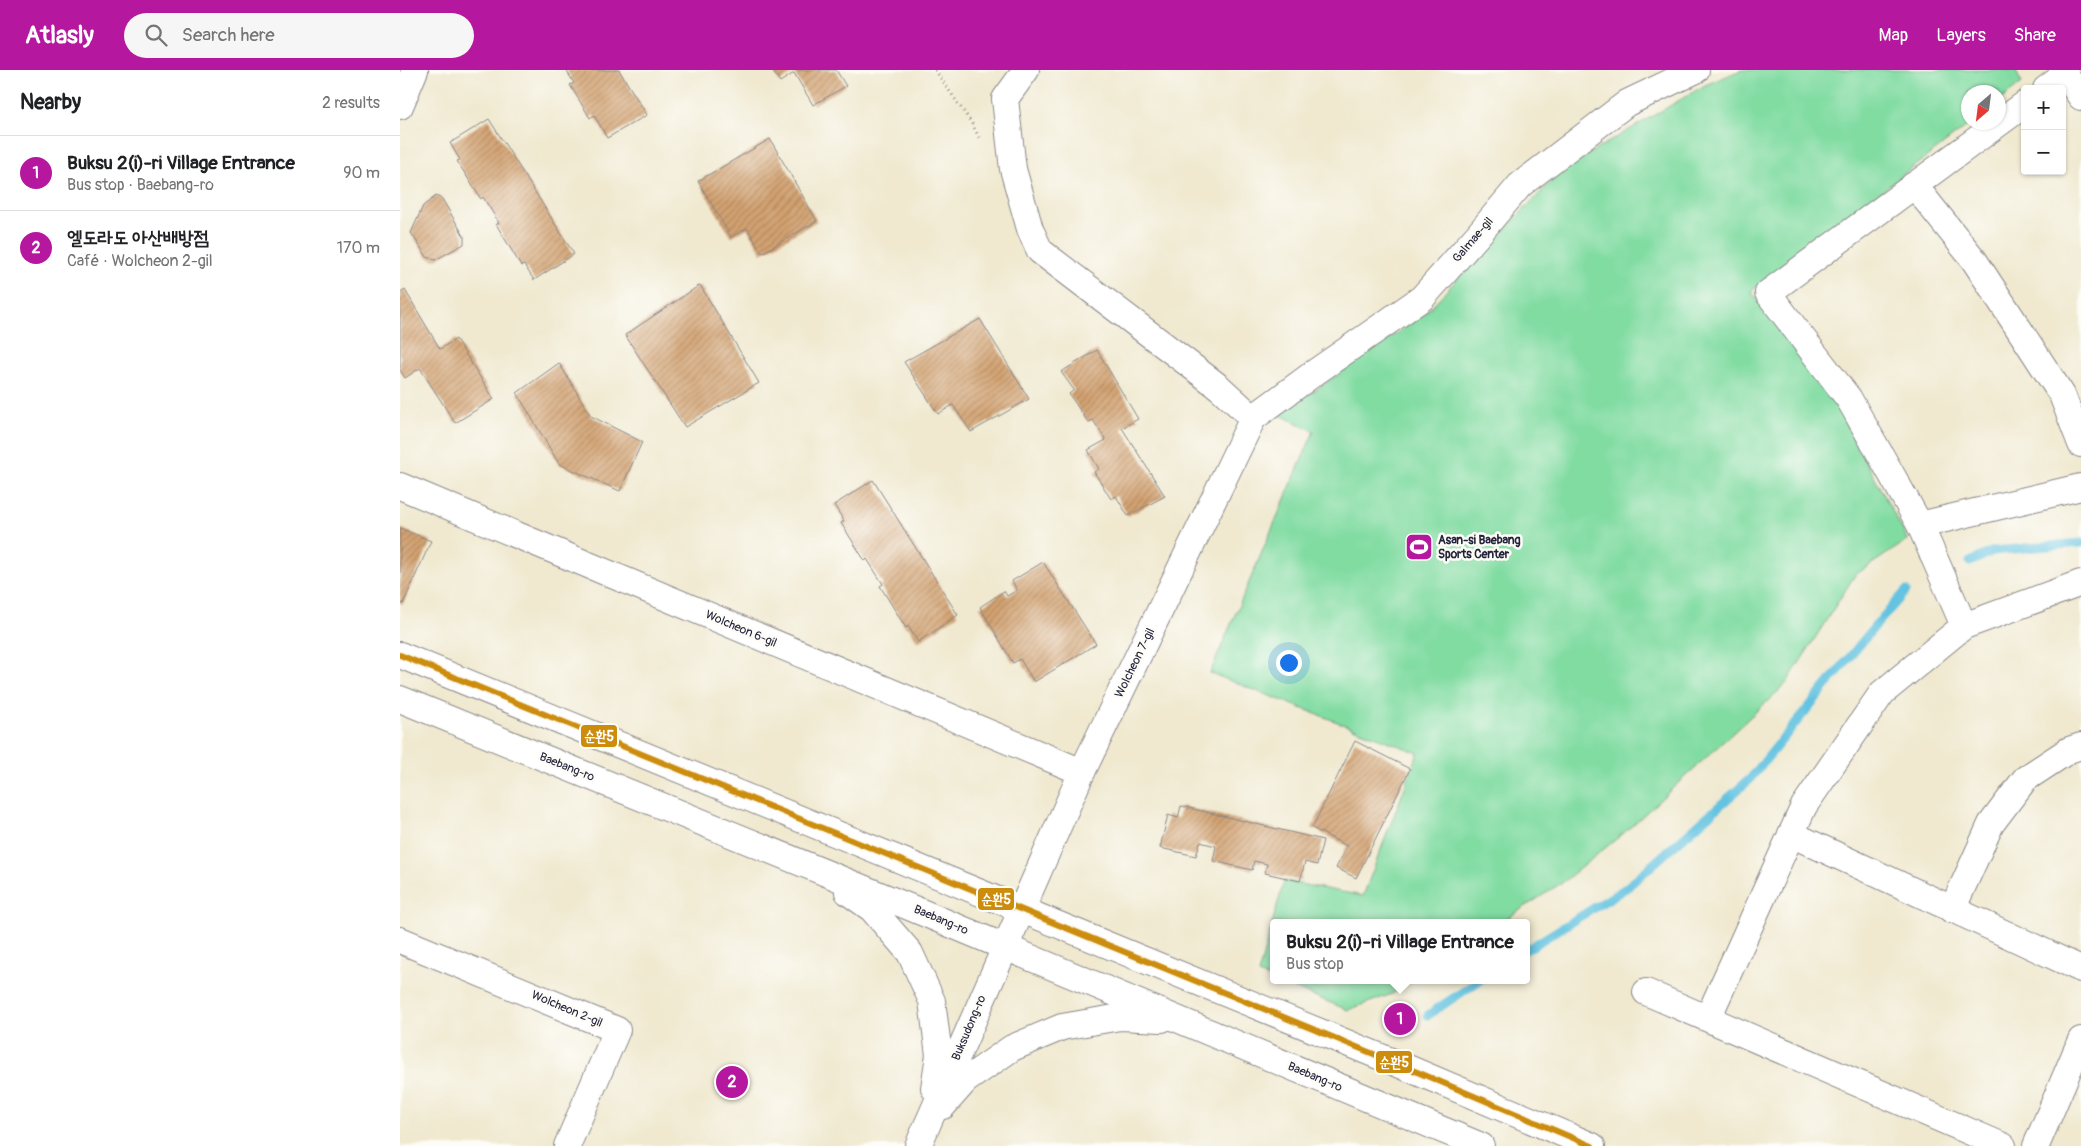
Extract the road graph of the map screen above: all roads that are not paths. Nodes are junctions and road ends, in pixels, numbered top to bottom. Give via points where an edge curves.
1 (415, 70) edge
2 (1026, 70) edge
3 (1696, 70) edge
4 (2058, 78) edge
5 (2081, 97) edge
6 (400, 106) edge
7 (2021, 107) edge
8 (1914, 185) junction
9 (1254, 418) junction
10 (2081, 444) edge
11 (400, 486) edge
12 (2081, 487) edge
13 (1920, 525) junction
14 (2081, 583) edge
15 (1964, 626) junction
16 (400, 655) edge
17 (400, 699) edge
18 (2081, 746) edge
19 (1082, 772) junction
20 (1791, 834) junction
21 (817, 869) junction
22 (1020, 910) junction
23 (1952, 910) junction
24 (400, 940) edge
25 (1004, 946) junction
26 (2081, 970) edge
27 (1646, 992) dead end
28 (1708, 1018) junction
29 (1180, 1020) junction
30 (2081, 1040) edge
31 (929, 1121) junction
32 (567, 1146) edge
33 (918, 1146) edge
34 (1481, 1146) edge
35 (1592, 1146) edge
36 (2003, 1146) edge
37 (2036, 1146) edge

1 - 6 street
2 - 9 street via 1005,99 1013,169 1030,229 1040,251 1219,387
3 - 9 street, Galmae-gil via 1627,103 1520,185 1422,298
4 - 5 street
7 - 8 street
8 - 10 street via 1974,260 2057,387
8 - 13 street via 1768,292 1849,399
9 - 19 street, Wolcheon 7-gil
11 - 19 street, Wolcheon 6-gil
12 - 13 street
13 - 15 street
14 - 15 street
15 - 20 street via 1882,693 1804,806
16 - 22 street
17 - 21 street, Baebang-ro
18 - 23 street via 2069,750 2025,779 1990,824
19 - 22 street, Wolcheon 7-gil
20 - 23 street
20 - 28 street
21 - 25 street, Baebang-ro
21 - 31 street via 872,909 910,953 932,1000 939,1055
22 - 25 street, Buksudong-ro
22 - 35 street
23 - 26 street
24 - 32 street, Wolcheon 2-gil via 617,1030
25 - 29 street, Baebang-ro
25 - 31 street, Buksudong-ro
27 - 28 street
28 - 36 street
29 - 31 street via 1120,1017 1062,1027 1012,1048 966,1080
29 - 34 street, Baebang-ro
30 - 37 street
31 - 33 street, Buksudong-ro

